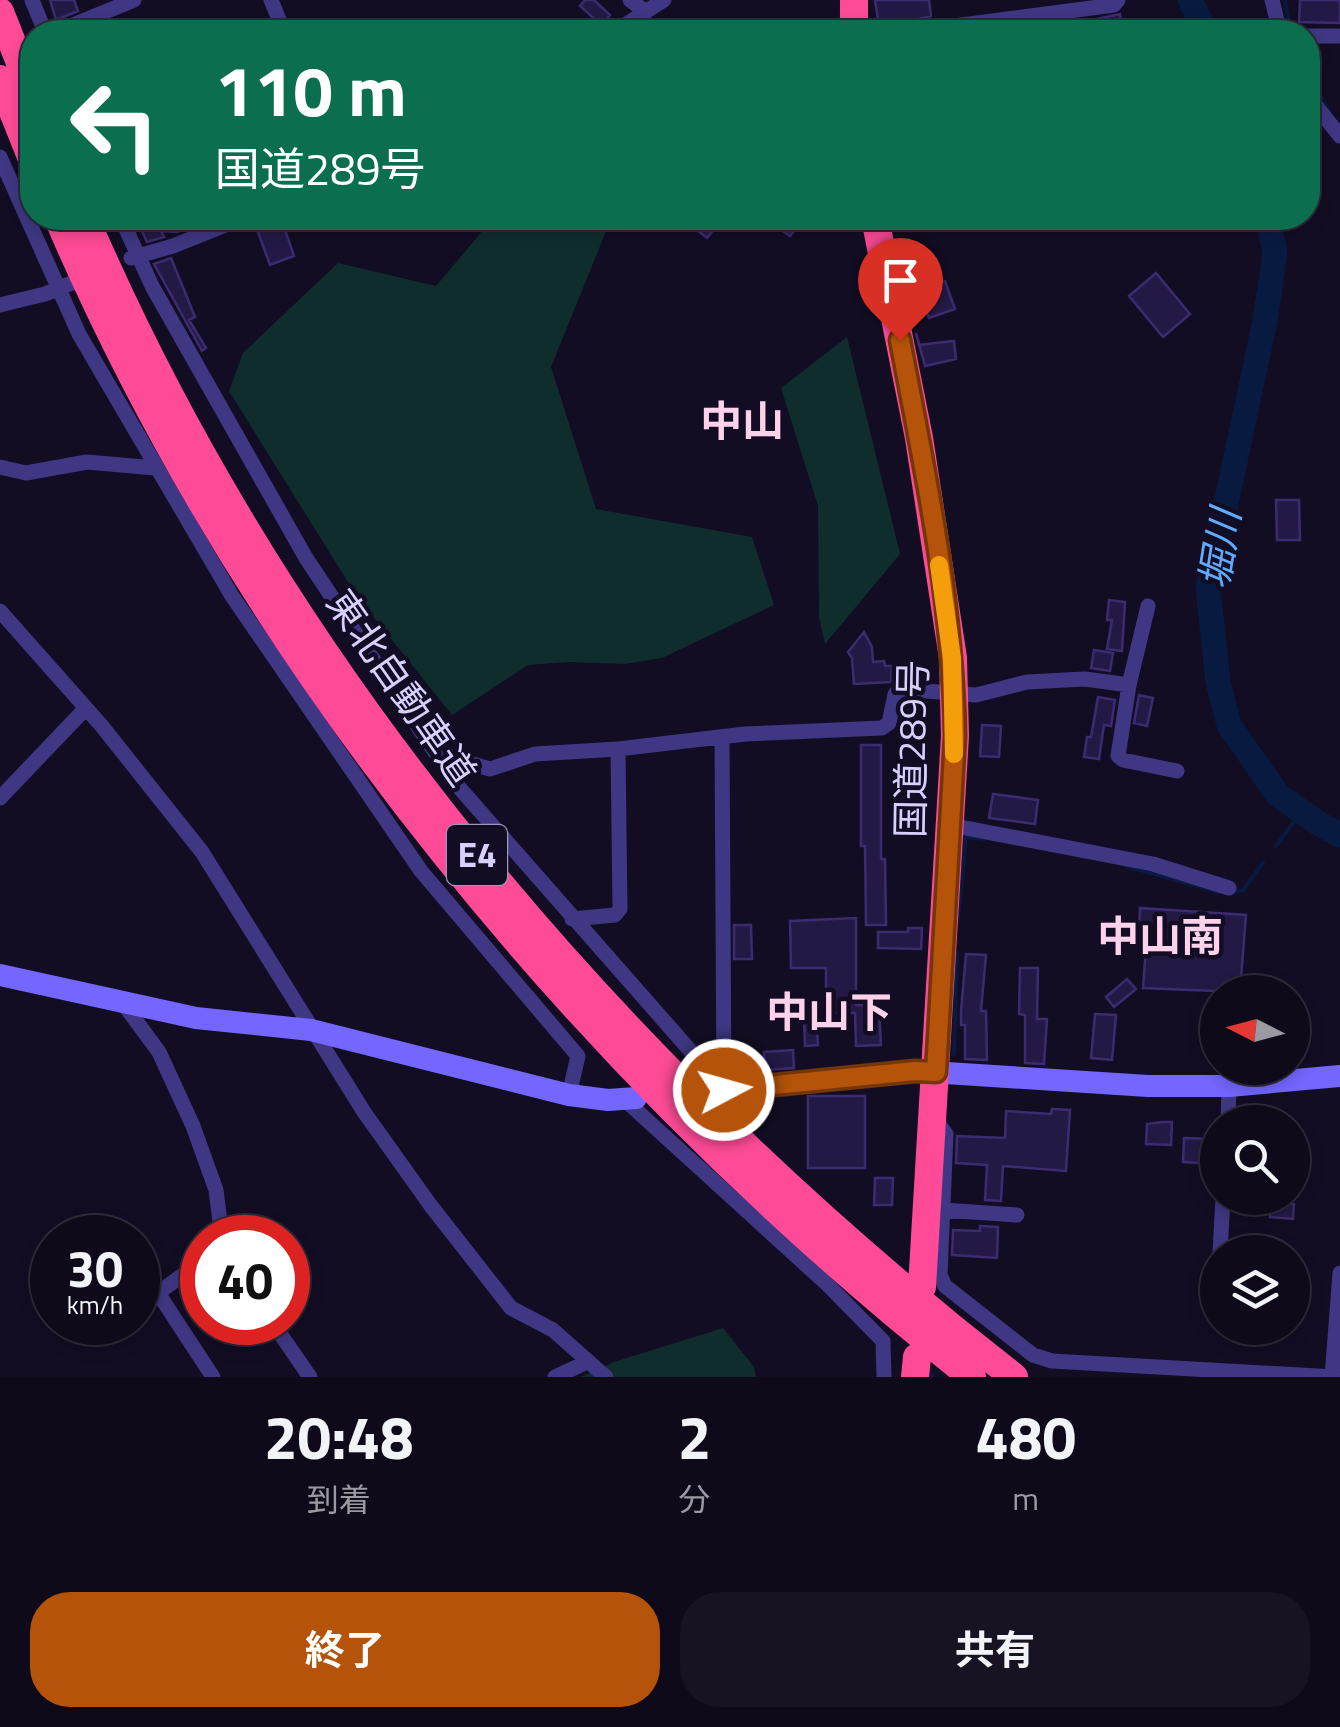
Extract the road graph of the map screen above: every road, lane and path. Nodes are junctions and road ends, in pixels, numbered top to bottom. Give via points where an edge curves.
1 (134, 0) edge
2 (630, 0) edge
3 (664, 0) edge
4 (1118, 0) edge
5 (0, 12) edge
6 (646, 12) junction
7 (85, 20) edge
8 (633, 20) edge
9 (1000, 20) edge
10 (20, 63) edge
11 (0, 79) edge
12 (1320, 111) edge
13 (20, 129) edge
14 (1340, 136) edge
15 (0, 158) edge
16 (7, 186) edge
17 (20, 213) edge
18 (28, 230) edge
19 (64, 230) edge
20 (92, 230) edge
21 (125, 230) edge
22 (213, 230) edge
23 (877, 230) edge
24 (135, 257) junction
25 (74, 282) dead end
26 (56, 288) junction
27 (0, 306) edge
28 (0, 467) edge
29 (156, 468) junction
30 (1148, 606) dead end
31 (0, 611) edge
32 (1129, 684) junction
33 (954, 695) junction
34 (86, 708) junction
35 (722, 738) junction
36 (618, 749) junction
37 (446, 769) junction
38 (1177, 770) dead end
39 (0, 798) edge
40 (950, 825) junction
41 (1230, 888) dead end
42 (572, 919) junction
43 (0, 975) edge
44 (122, 1002) junction
45 (311, 1030) junction
46 (936, 1072) junction
47 (1340, 1076) edge
48 (1229, 1086) junction
49 (721, 1090) junction
50 (569, 1095) junction
51 (631, 1100) joint
52 (1228, 1105) edge
53 (934, 1118) junction
54 (943, 1210) junction
55 (219, 1215) edge
56 (1017, 1215) dead end
57 (1340, 1273) edge
58 (180, 1276) edge
59 (922, 1287) dead end
60 (180, 1327) edge
61 (191, 1345) edge
62 (288, 1345) edge
63 (586, 1362) junction
64 (212, 1377) edge
65 (310, 1377) edge
66 (555, 1377) edge
67 (606, 1377) edge
68 (884, 1377) edge
69 (972, 1377) edge
70 (1014, 1377) edge
71 (1333, 1377) edge

1 - 7 street
2 - 6 street
3 - 6 street
4 - 9 street
5 - 10 highway
6 - 8 street
11 - 13 highway
12 - 14 street
15 - 16 street
16 - 17 street
18 - 26 street
19 - 69 highway, 東北自動車道 / E4 via 163,432 234,555 299,658 446,854 704,1141
20 - 70 highway, 東北自動車道 / E4 via 254,539 319,642 462,837 644,1048 886,1272
21 - 24 street
22 - 24 street
23 - 33 highway, 国道289号 via 925,475
24 - 37 street via 306,558
25 - 26 street
26 - 27 street
26 - 29 street
28 - 29 street via 26,472 87,462
29 - 50 street via 232,596 421,870 578,1056
30 - 32 street
31 - 34 street
32 - 33 street via 1086,678
32 - 38 street via 1118,756
33 - 35 street via 900,690 882,728
33 - 40 highway, 国道289号
34 - 39 street
34 - 45 street via 202,852
35 - 36 street
35 - 49 street
36 - 37 street via 535,754 490,769 466,762
36 - 42 street via 620,909
37 - 42 street
40 - 41 street via 1153,864
40 - 46 highway, 国道289号
42 - 49 street
43 - 44 street
44 - 45 street
44 - 55 street via 159,1052 193,1126
45 - 50 street
45 - 63 street via 431,1206 511,1308 553,1330
46 - 48 street
46 - 49 street
46 - 53 highway, 国道289号
47 - 48 street
48 - 52 street
50 - 51 street
51 - 68 street via 883,1341
53 - 54 street via 946,1134
53 - 59 highway, 国道289号
54 - 56 street
54 - 71 street via 945,1286 1033,1356
57 - 71 street
58 - 60 street via 158,1293
61 - 64 street
62 - 65 street
63 - 66 street
63 - 67 street

